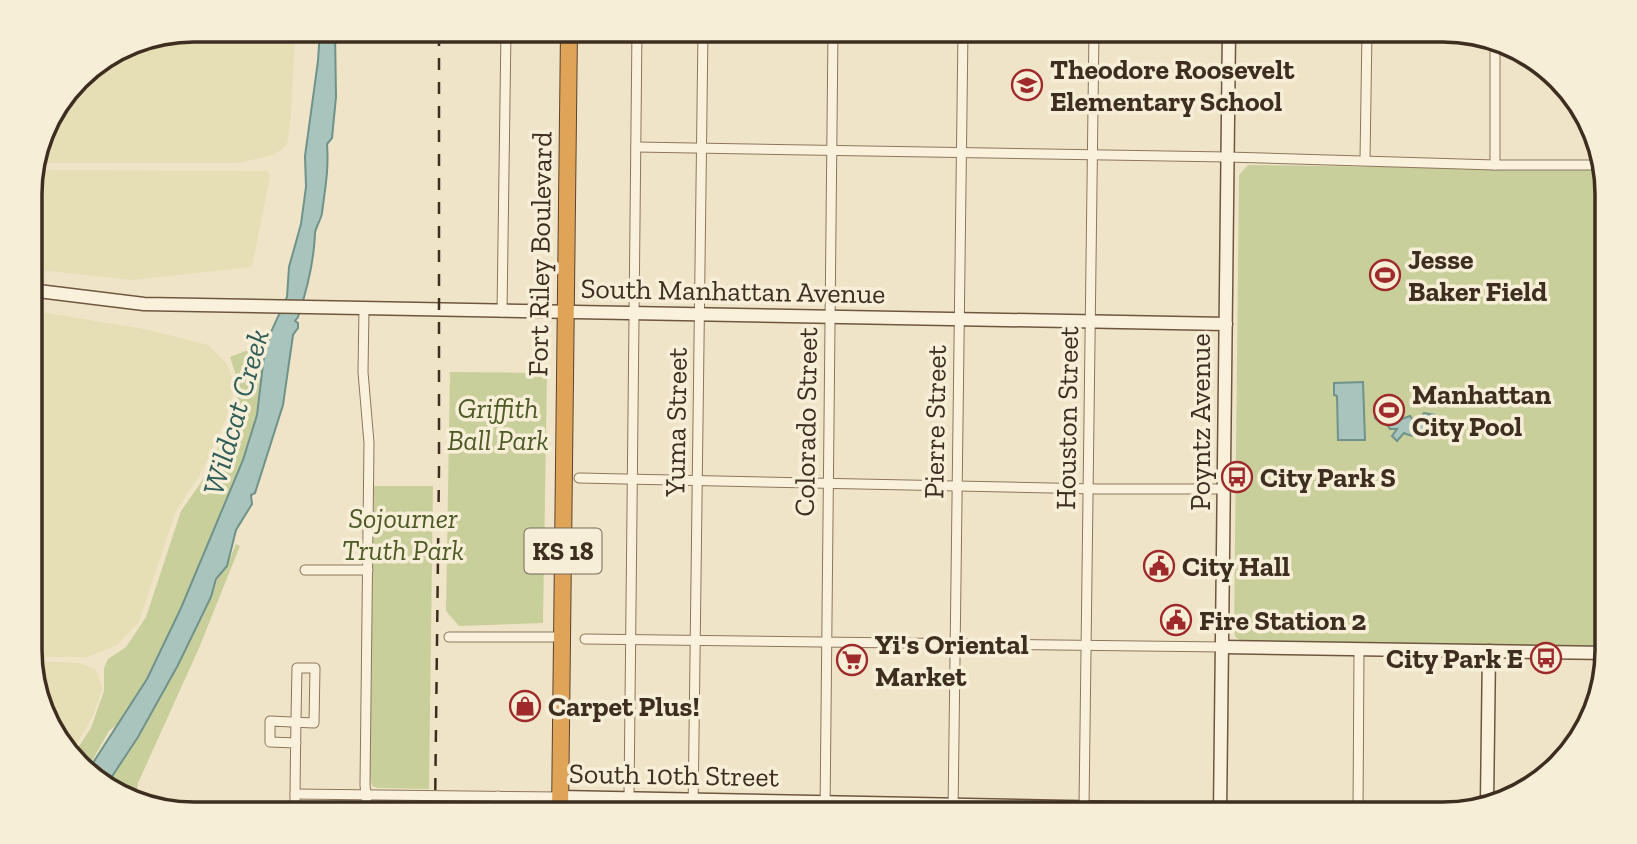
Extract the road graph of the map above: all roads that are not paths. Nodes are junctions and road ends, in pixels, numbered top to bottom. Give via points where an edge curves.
1 (506, 42) edge
2 (569, 42) edge
3 (637, 42) edge
4 (703, 42) edge
5 (833, 42) edge
6 (962, 42) edge
7 (1094, 42) edge
8 (1228, 42) edge
9 (1367, 42) edge
10 (1495, 52) edge
11 (636, 147) junction
12 (701, 148) junction
13 (832, 150) junction
14 (961, 153) junction
15 (1093, 154) junction
16 (1227, 157) junction
17 (1365, 160) junction
18 (1495, 165) junction
19 (1592, 165) edge
20 (42, 291) edge
21 (364, 308) junction
22 (502, 312) junction
23 (566, 313) junction
24 (635, 314) junction
25 (699, 315) junction
26 (831, 317) junction
27 (959, 319) junction
28 (1091, 322) junction
29 (1226, 324) junction
30 (579, 478) dead end
31 (633, 480) junction
32 (698, 481) junction
33 (828, 483) junction
34 (957, 485) junction
35 (1089, 488) junction
36 (1224, 489) junction
37 (305, 570) dead end
38 (368, 570) junction
39 (449, 637) dead end
40 (561, 637) junction
41 (585, 639) dead end
42 (632, 640) junction
43 (695, 641) junction
44 (826, 643) junction
45 (956, 644) junction
46 (1087, 646) junction
47 (1223, 647) junction
48 (1359, 650) junction
49 (1489, 651) junction
50 (1595, 653) edge
51 (296, 722) junction
52 (296, 743) junction
53 (295, 794) junction
54 (367, 795) junction
55 (1487, 795) edge
56 (498, 796) junction
57 (560, 797) junction
58 (629, 799) junction
59 (694, 799) junction
60 (295, 802) edge
61 (367, 802) edge
62 (498, 802) edge
63 (560, 802) edge
64 (694, 802) edge
65 (738, 802) edge
66 (825, 802) edge
67 (953, 802) edge
68 (1084, 802) edge
69 (1220, 802) edge
70 (1358, 802) edge

1 - 22 street
2 - 23 highway, Fort Riley Boulevard / KS 18
3 - 11 street
4 - 12 street, Yuma Street
5 - 13 street, Colorado Street
6 - 14 street, Pierre Street
7 - 15 street, Houston Street
8 - 16 street, Poyntz Avenue
9 - 17 street
10 - 18 street
11 - 12 street
11 - 24 street
12 - 13 street
12 - 25 street, Yuma Street
13 - 14 street
13 - 26 street, Colorado Street
14 - 15 street
14 - 27 street, Pierre Street
15 - 16 street
15 - 28 street, Houston Street
16 - 17 street
16 - 29 street, Poyntz Avenue
17 - 18 street
18 - 19 street
20 - 21 street, South Manhattan Avenue via 144,304
21 - 22 street, South Manhattan Avenue
21 - 38 street
22 - 23 street, South Manhattan Avenue
23 - 24 street, South Manhattan Avenue
23 - 40 highway, Fort Riley Boulevard / KS 18
24 - 25 street, South Manhattan Avenue
24 - 31 street
25 - 26 street, South Manhattan Avenue
25 - 32 street, Yuma Street
26 - 27 street, South Manhattan Avenue
26 - 33 street, Colorado Street
27 - 28 street, South Manhattan Avenue
27 - 34 street, Pierre Street
28 - 29 street, South Manhattan Avenue
28 - 35 street, Houston Street
29 - 36 street, Poyntz Avenue
30 - 31 street
31 - 32 street
31 - 42 street
32 - 33 street
32 - 43 street, Yuma Street
33 - 34 street
33 - 44 street, Colorado Street
34 - 35 street
34 - 45 street, Pierre Street
35 - 36 street
35 - 46 street, Houston Street
36 - 47 street, Poyntz Avenue
37 - 38 street
38 - 54 street
39 - 40 street
40 - 57 highway, Fort Riley Boulevard / KS 18
41 - 42 street
42 - 43 street
42 - 58 street
43 - 44 street
43 - 59 street, Yuma Street
44 - 45 street
44 - 66 street, Colorado Street
45 - 46 street
45 - 67 street, Pierre Street
46 - 47 street
46 - 68 street, Houston Street
47 - 48 street
47 - 69 street, Poyntz Avenue
48 - 49 street
48 - 70 street
49 - 50 street
49 - 55 street
51 - 51 street via 297,668 315,668 314,723
51 - 52 street
51 - 52 street via 270,721 270,742
52 - 53 street
53 - 54 street, South 10th Street
53 - 60 street
54 - 56 street, South 10th Street
54 - 61 street
56 - 57 street, South 10th Street
56 - 62 street
57 - 58 street, South 10th Street
57 - 63 highway, Fort Riley Boulevard / KS 18
58 - 59 street, South 10th Street
59 - 64 street, Yuma Street
59 - 65 street, South 10th Street

